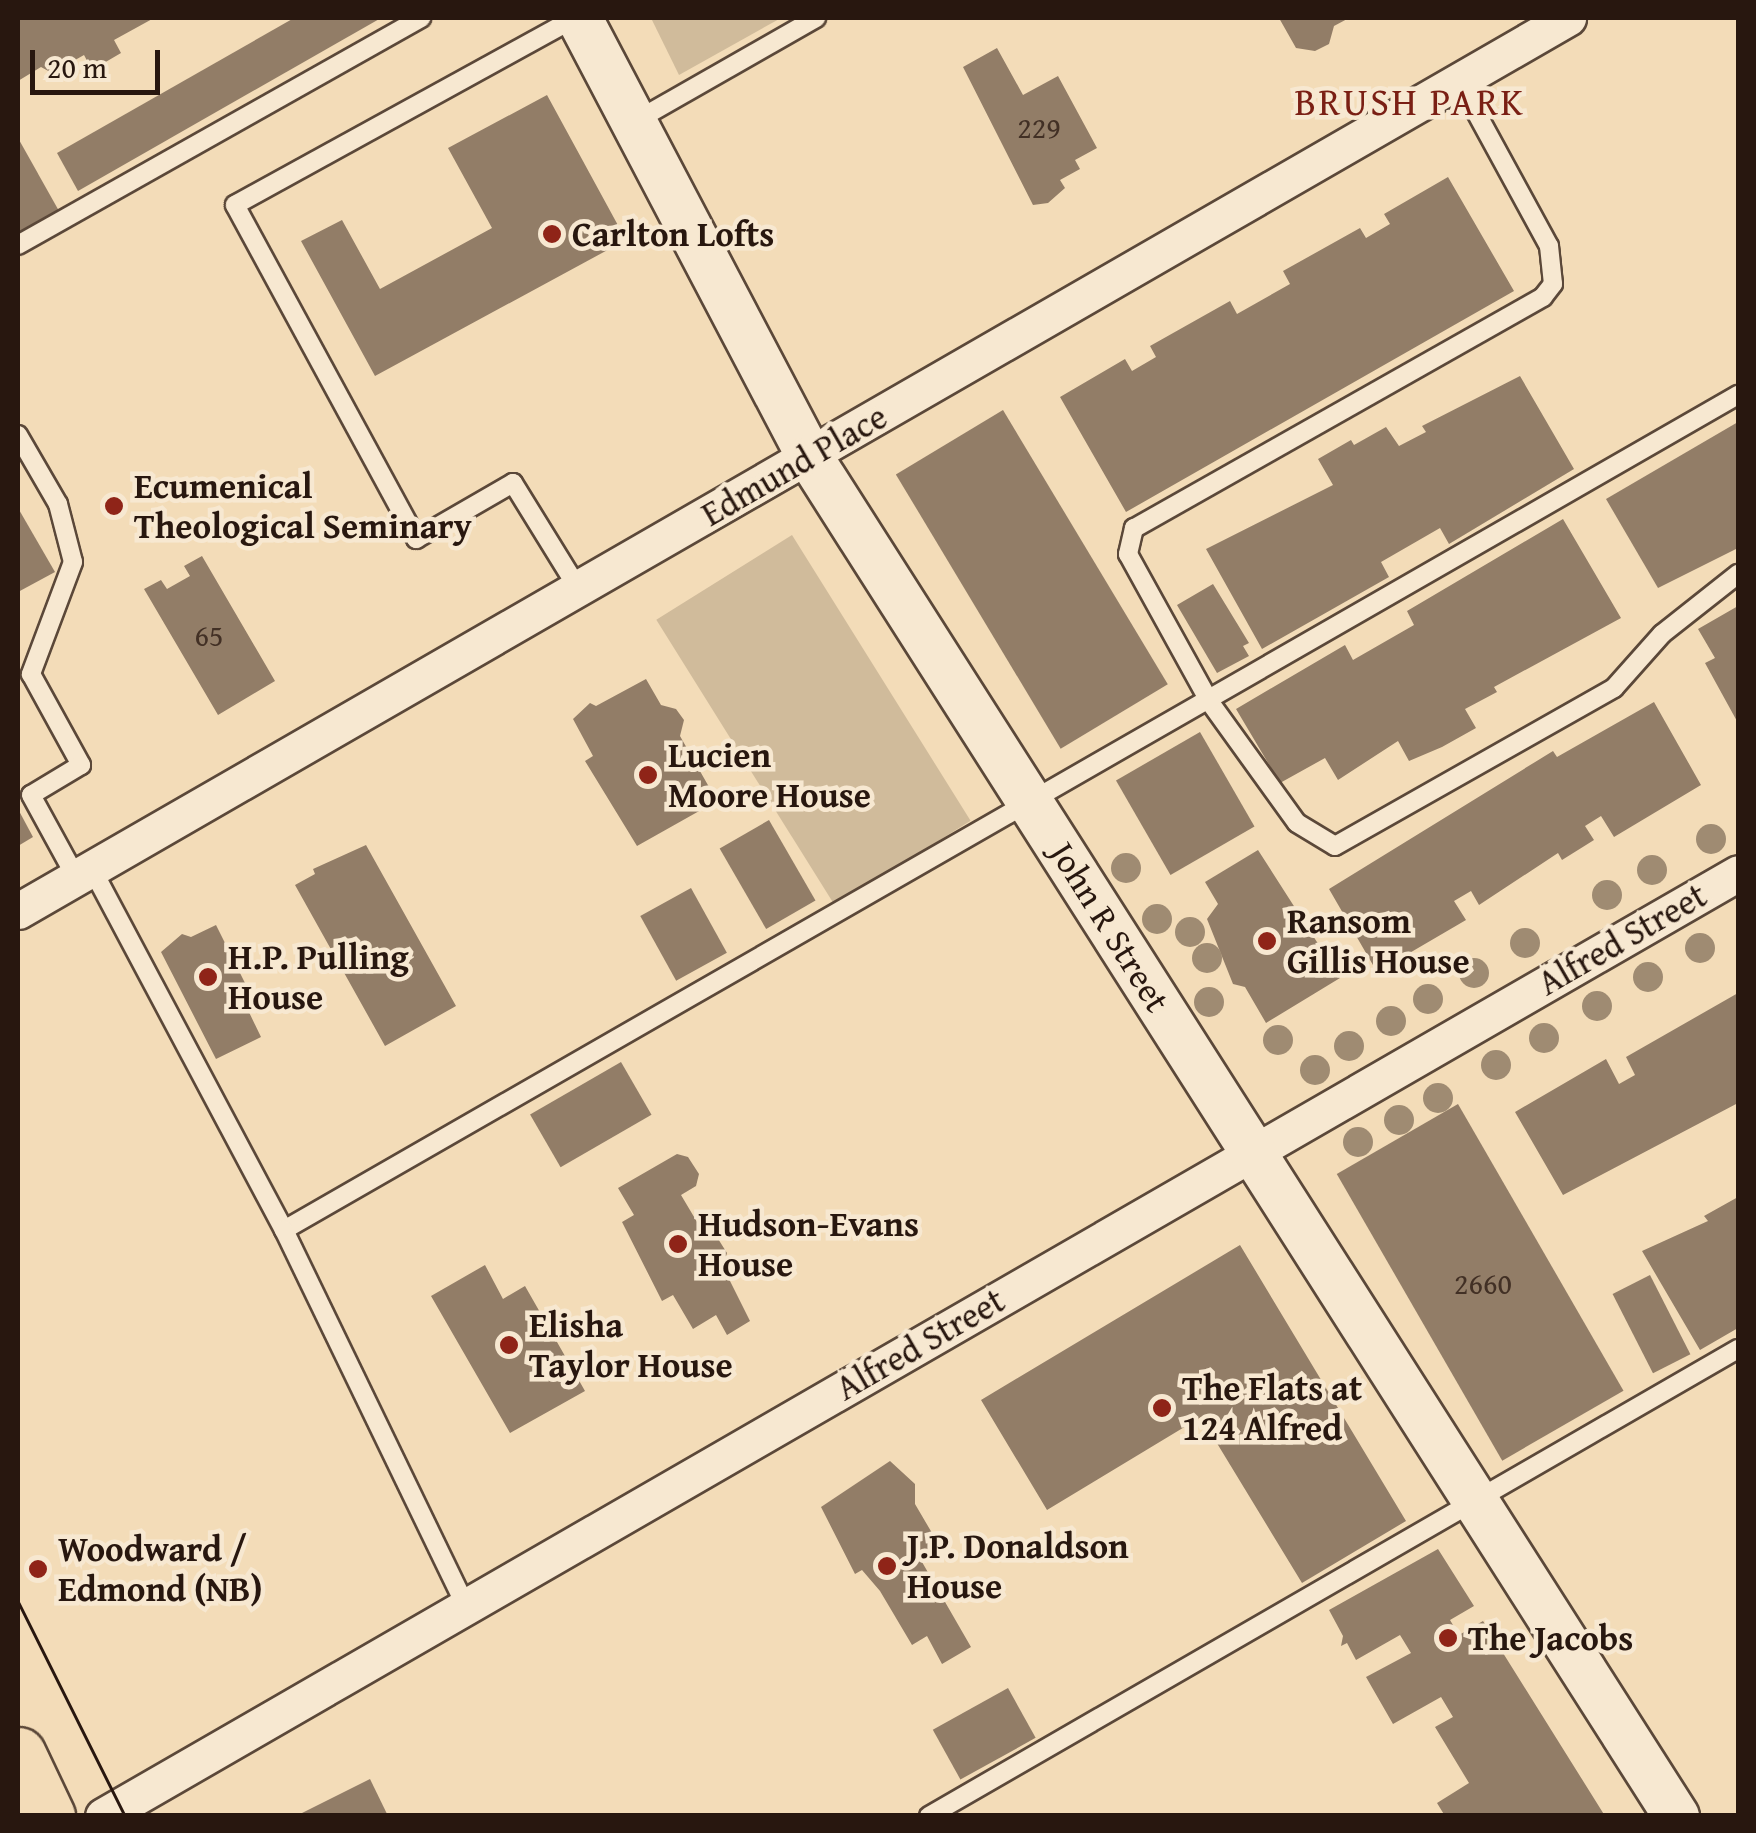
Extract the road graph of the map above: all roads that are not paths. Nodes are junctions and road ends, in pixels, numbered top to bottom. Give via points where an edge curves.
1 (421, 18) edge
2 (577, 18) edge
3 (816, 18) edge
4 (1568, 18) edge
5 (1458, 81) junction
6 (632, 124) junction
7 (18, 245) edge
8 (1738, 396) edge
9 (18, 435) edge
10 (809, 456) junction
11 (1738, 574) edge
12 (579, 590) junction
13 (1208, 700) junction
14 (1031, 803) junction
15 (1738, 873) edge
16 (84, 874) junction
17 (18, 912) edge
18 (1252, 1152) junction
19 (284, 1230) junction
20 (1738, 1349) edge
21 (1474, 1498) junction
22 (466, 1606) junction
23 (18, 1755) edge
24 (48, 1816) edge
25 (103, 1816) edge
26 (930, 1816) edge
27 (1676, 1816) edge

1 - 7 lane
2 - 6 street, John R Street
2 - 12 lane via 234,205 416,539 513,482
3 - 6 lane
4 - 5 street, Edmund Place
5 - 10 street, Edmund Place
5 - 13 lane via 1548,246 1553,284 1543,297 1134,528 1128,554
6 - 10 street, John R Street
8 - 13 lane
9 - 16 lane via 58,504 73,562 31,674 82,765 31,795
10 - 12 street, Edmund Place
10 - 14 street, John R Street
11 - 13 lane via 1662,634 1614,688 1335,846 1298,822
12 - 16 street, Edmund Place
13 - 14 lane
14 - 18 street, John R Street
14 - 19 lane
15 - 18 street, Alfred Street
16 - 17 street, Edmund Place
16 - 19 lane
18 - 21 street, John R Street
18 - 22 street, Alfred Street
19 - 22 lane
20 - 21 lane
21 - 26 lane
21 - 27 street, John R Street
22 - 25 street, Alfred Street
23 - 24 main road

